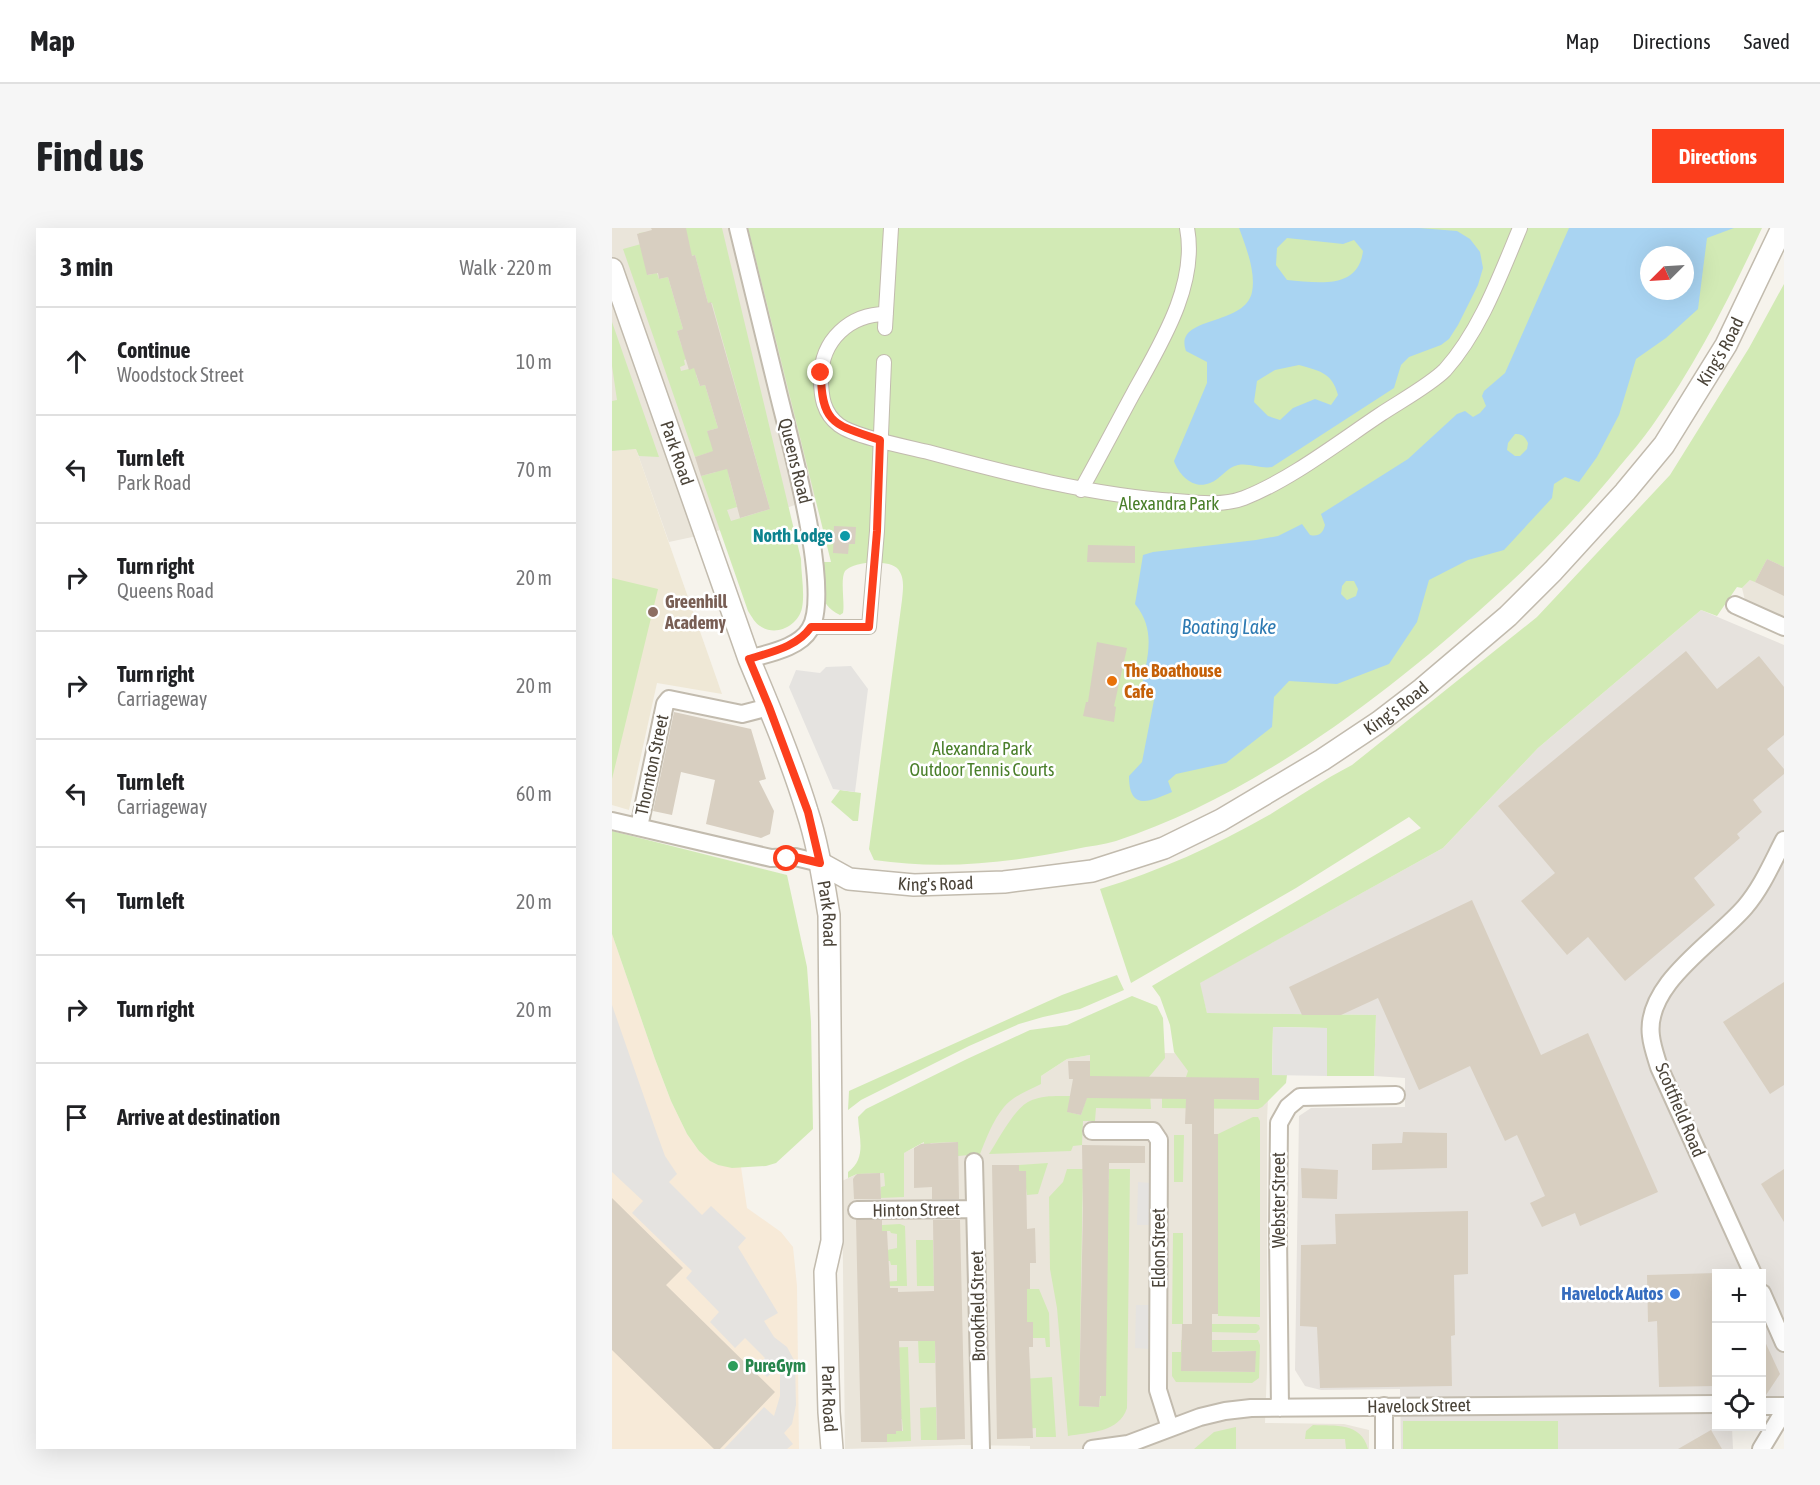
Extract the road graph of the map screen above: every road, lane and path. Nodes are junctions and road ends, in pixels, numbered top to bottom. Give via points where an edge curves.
1 (738, 228) edge
2 (891, 228) edge
3 (1187, 228) edge
4 (1520, 228) edge
5 (1782, 228) edge
6 (612, 269) edge
7 (617, 298) edge
8 (884, 362) dead end
9 (880, 440) junction
10 (1081, 490) junction
11 (1735, 605) dead end
12 (811, 627) junction
13 (1784, 627) edge
14 (749, 659) junction
15 (769, 707) junction
16 (612, 821) edge
17 (639, 827) junction
18 (1784, 840) edge
19 (820, 863) junction
20 (1396, 1095) dead end
21 (1092, 1131) dead end
22 (974, 1162) dead end
23 (975, 1209) junction
24 (857, 1210) dead end
25 (1751, 1269) edge
26 (1766, 1304) edge
27 (1784, 1343) edge
28 (1712, 1404) edge
29 (1384, 1406) junction
30 (1784, 1406) edge
31 (1766, 1407) edge
32 (1280, 1408) junction
33 (1784, 1411) edge
34 (1170, 1428) junction
35 (1128, 1447) edge
36 (832, 1449) edge
37 (981, 1449) edge
38 (1092, 1449) edge
39 (1384, 1449) edge
40 (1761, 1449) edge

1 - 12 street, Queens Road via 807,514 816,610
2 - 9 street via 885,321 871,314 850,322 830,344 821,373 821,396 829,416 841,427
3 - 10 street via 1187,269 1179,303
4 - 10 street via 1490,298 1464,345 1443,371 1283,478 1242,499 1219,503 1144,499
5 - 19 street, King's Road via 1726,345 1664,445 1619,500 1508,616 1422,689 1322,760 1221,820 1164,848 1092,871 1004,882 914,885 849,879
6 - 7 street, Park Road
7 - 14 street, Park Road
8 - 9 street
9 - 10 street
9 - 12 street via 869,627
11 - 13 street
12 - 14 street via 794,644
14 - 15 street, Park Road
15 - 17 street, Thornton Street via 742,714 669,699
15 - 19 street, Park Road via 808,812
16 - 17 street
17 - 19 street via 771,858 795,857
18 - 25 street, Scottfield Road via 1759,890 1665,986 1654,1007 1651,1034 1659,1067
19 - 36 street, Park Road via 830,921 832,1241 825,1272
20 - 32 street, Webster Street via 1300,1097 1288,1107 1279,1123
21 - 34 street, Eldon Street via 1153,1131 1159,1140 1158,1390
22 - 23 street, Brookfield Street
23 - 24 street, Hinton Street
23 - 37 street, Brookfield Street
26 - 27 street
28 - 29 street, Havelock Street
29 - 32 street, Havelock Street
29 - 39 street
30 - 31 street
32 - 34 street, Havelock Street via 1225,1411
33 - 40 street
34 - 35 street, Havelock Street
35 - 38 street, Havelock Street

